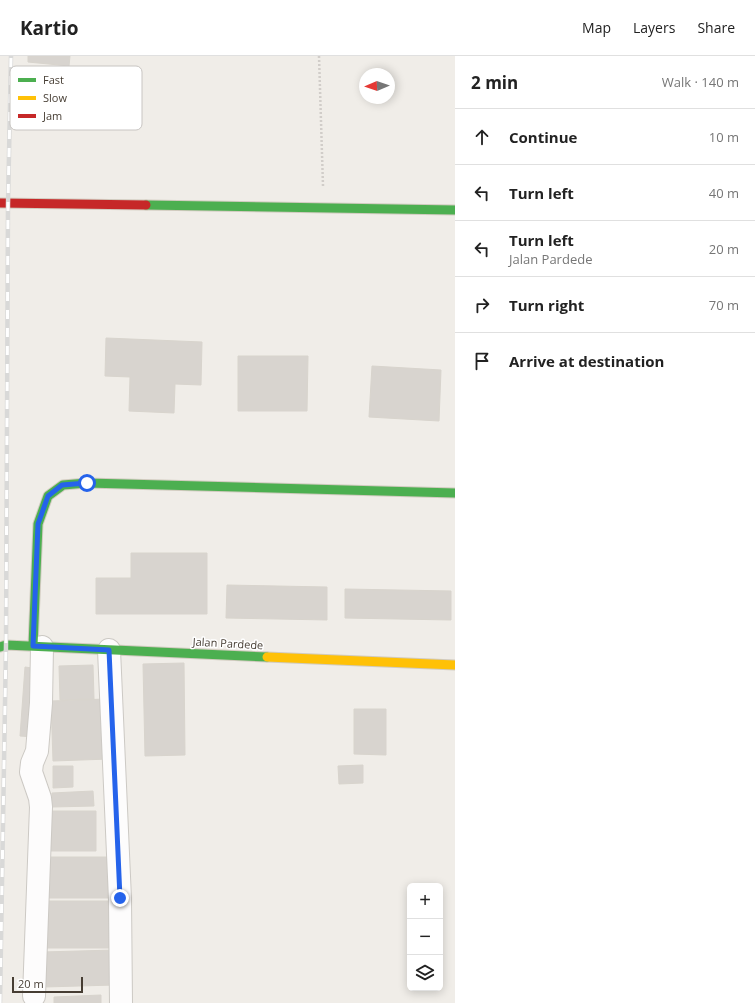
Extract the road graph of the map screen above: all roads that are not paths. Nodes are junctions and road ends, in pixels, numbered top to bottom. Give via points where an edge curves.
1 (0, 203) edge
2 (455, 210) edge
3 (455, 493) edge
4 (0, 647) edge
5 (38, 647) junction
6 (109, 650) junction
7 (455, 665) edge
8 (34, 996) dead end
9 (121, 1003) edge

1 - 2 street
3 - 5 street via 87,483 62,485 48,496 38,524
4 - 5 street, Jalan Pardede
5 - 6 street, Jalan Pardede
5 - 8 street via 41,703 37,751 31,772 41,807
6 - 7 street, Jalan Pardede
6 - 9 street via 120,898

